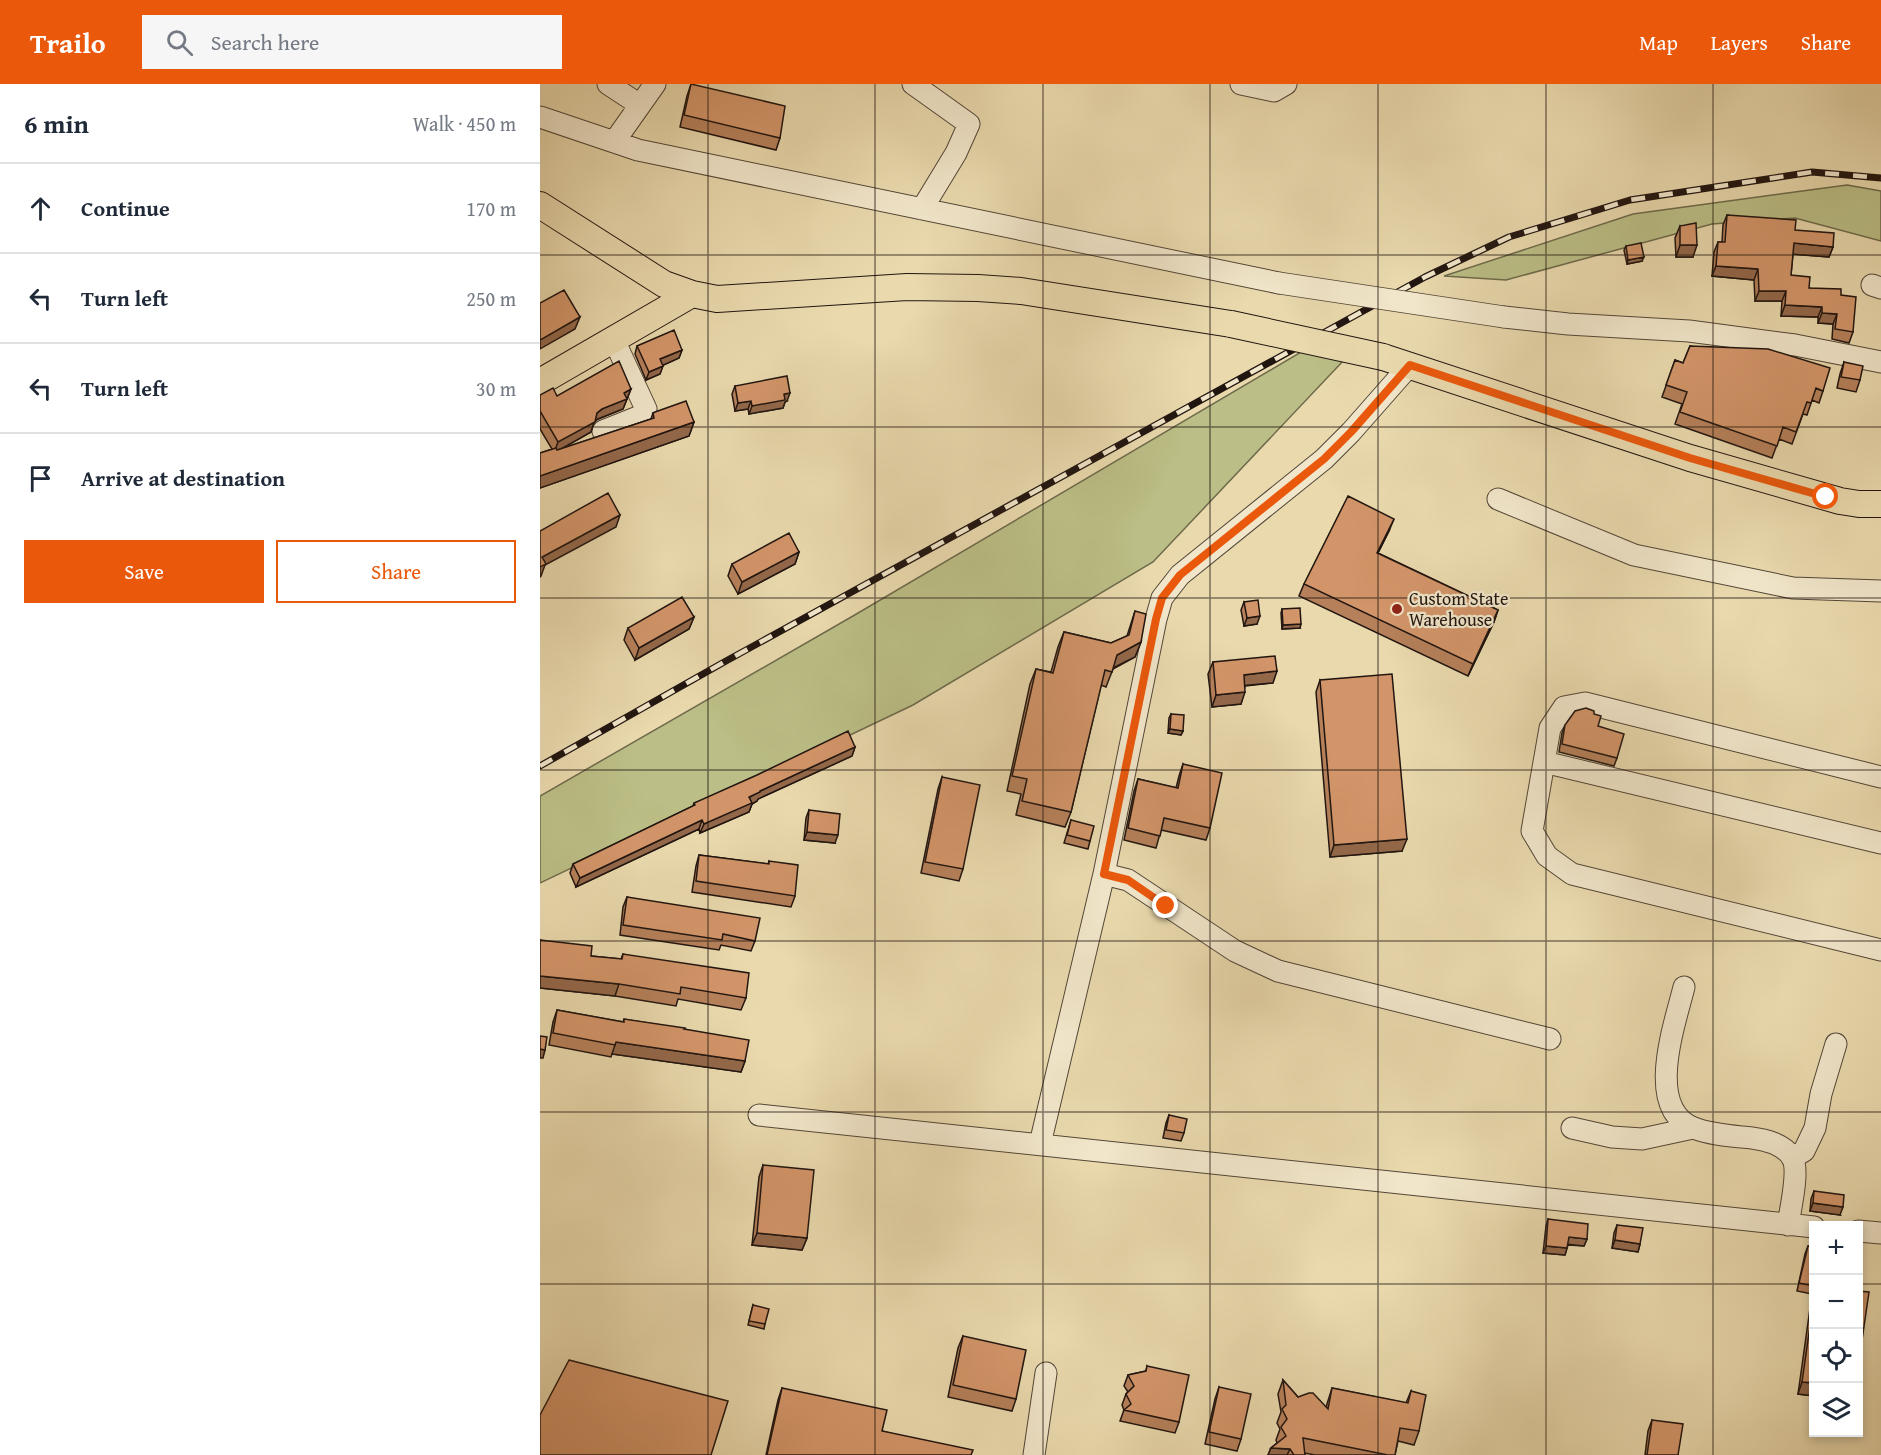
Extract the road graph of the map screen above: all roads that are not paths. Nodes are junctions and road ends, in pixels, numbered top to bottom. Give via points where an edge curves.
1 (608, 84) edge
2 (655, 84) edge
3 (913, 84) edge
4 (1241, 84) edge
5 (1286, 84) edge
6 (640, 105) junction
7 (540, 117) edge
8 (614, 142) junction
9 (540, 205) edge
10 (922, 209) junction
11 (692, 294) junction
12 (614, 340) junction
13 (1881, 362) edge
14 (1410, 365) junction
15 (540, 382) edge
16 (603, 431) dead end
17 (1498, 499) dead end
18 (1881, 504) edge
19 (1881, 591) edge
20 (1544, 762) junction
21 (1881, 777) edge
22 (1881, 843) edge
23 (1104, 874) junction
24 (1881, 950) edge
25 (1684, 987) dead end
26 (1550, 1039) dead end
27 (1836, 1044) dead end
28 (759, 1115) dead end
29 (1572, 1128) dead end
30 (1693, 1128) junction
31 (1040, 1144) junction
32 (1792, 1158) junction
33 (1788, 1225) junction
34 (1809, 1227) edge
35 (1863, 1231) edge
36 (1881, 1233) edge
37 (1046, 1373) dead end
38 (1034, 1455) edge

1 - 6 lane
2 - 6 lane
3 - 10 lane via 969,124
4 - 5 lane via 1274,92
6 - 8 lane
7 - 8 lane
8 - 10 lane
9 - 11 main road via 664,284
10 - 13 lane, bridge via 1279,283 1504,317 1689,330
11 - 12 main road
11 - 14 main road, bridge via 717,299 907,288 1021,291 1232,324
12 - 15 main road
12 - 16 lane via 646,409 643,415
14 - 18 main road via 1712,464 1833,499
14 - 23 lane via 1324,459 1180,575 1162,598
17 - 19 lane via 1634,555 1793,588
20 - 21 lane via 1550,728 1564,707 1584,703
20 - 22 lane
20 - 24 lane via 1532,831 1547,856 1572,874
23 - 26 lane via 1128,880 1235,951 1278,971
23 - 31 lane
25 - 30 lane via 1668,1052 1666,1091 1673,1114
27 - 32 lane via 1815,1128 1804,1150
28 - 31 lane
29 - 30 lane via 1642,1139
30 - 32 lane via 1772,1141
31 - 33 lane
32 - 33 lane via 1795,1170
33 - 34 lane
35 - 36 lane
37 - 38 lane

